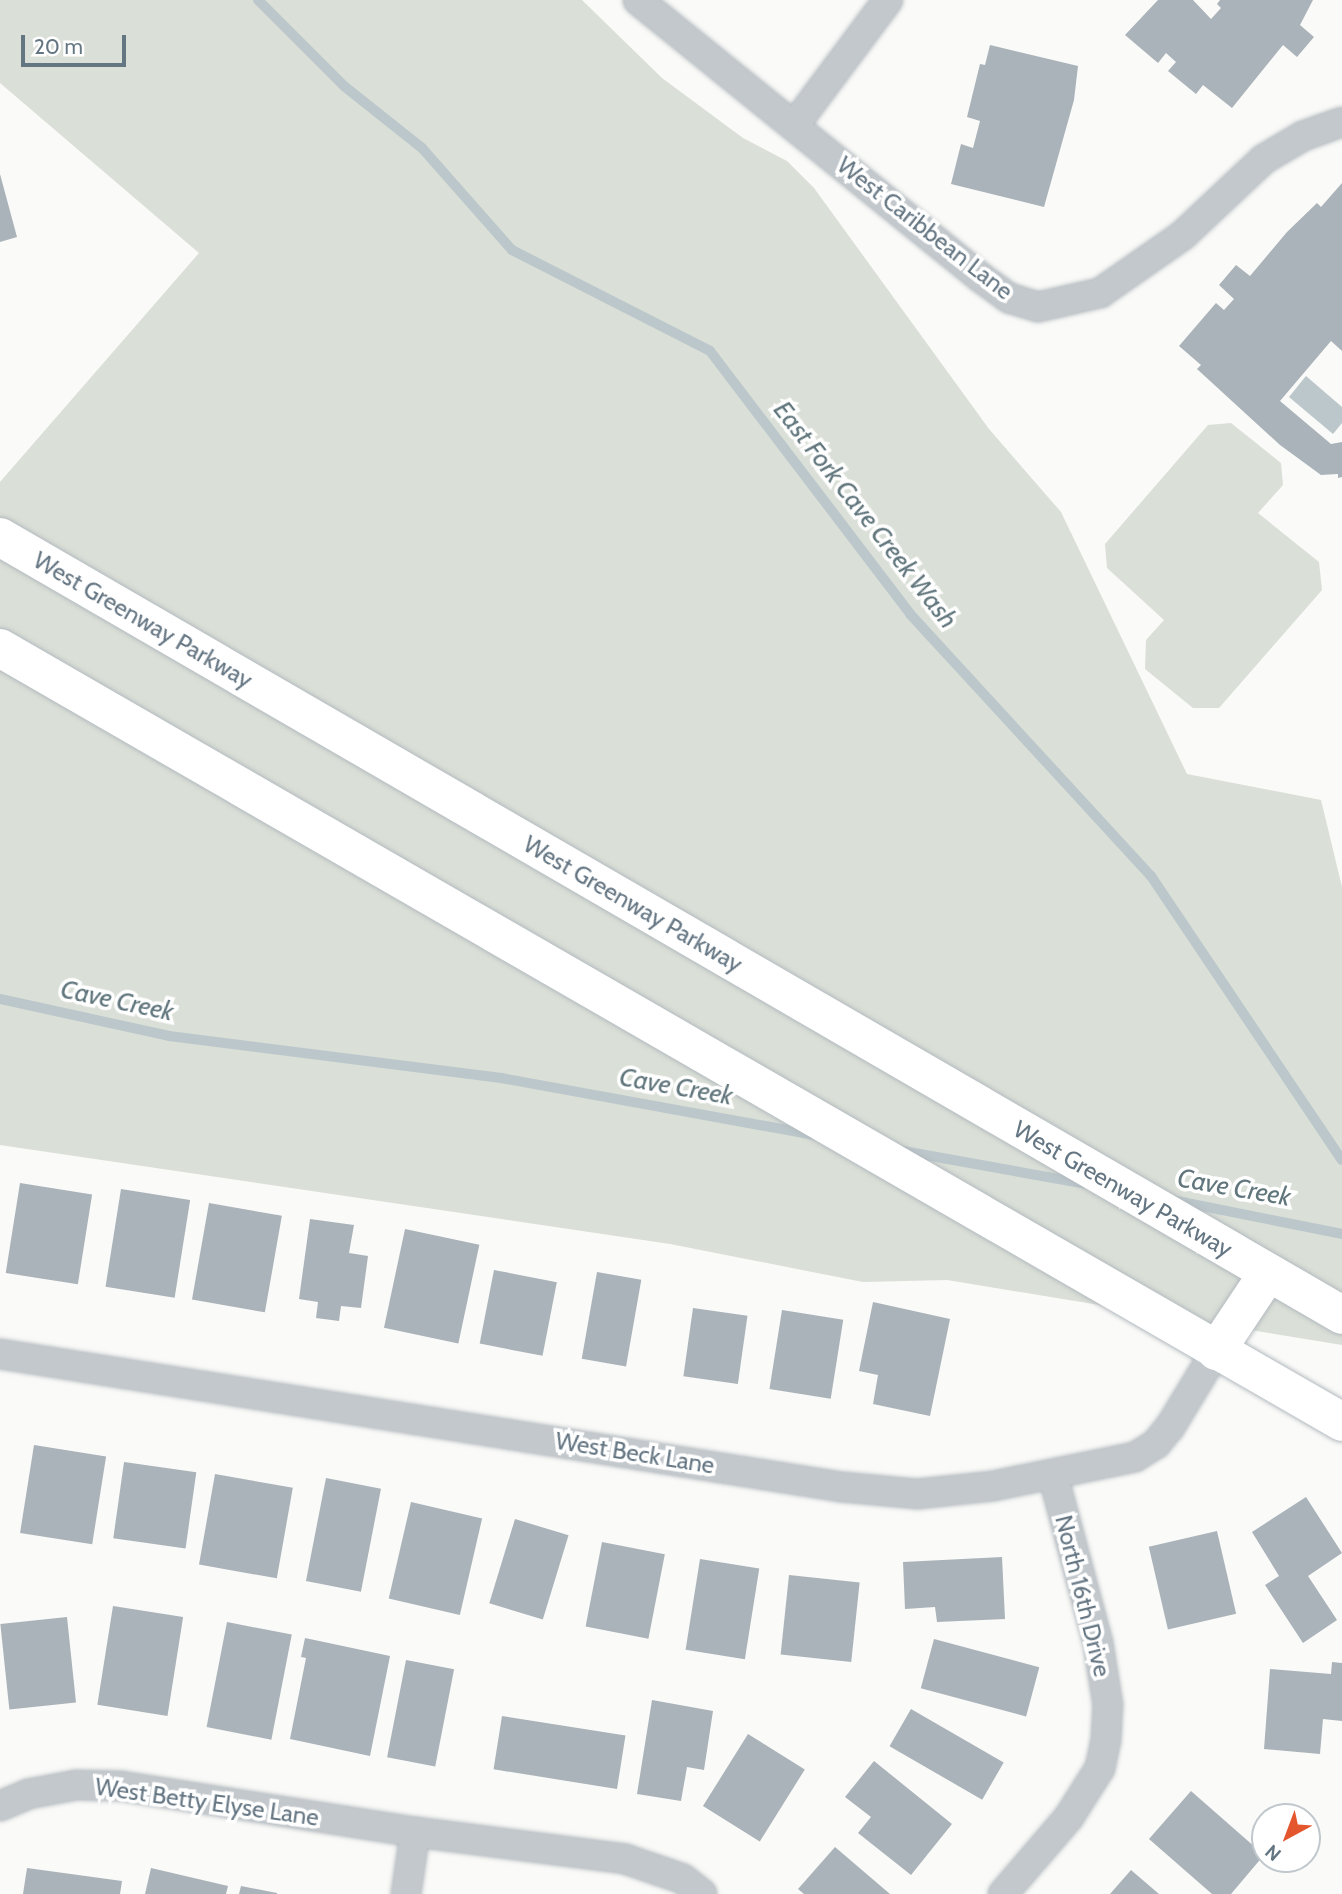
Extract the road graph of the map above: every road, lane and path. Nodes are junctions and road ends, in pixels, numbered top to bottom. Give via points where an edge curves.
1 (638, 0) edge
2 (888, 0) edge
3 (1342, 121) edge
4 (794, 126) junction
5 (0, 537) edge
6 (0, 648) edge
7 (1267, 1272) junction
8 (1342, 1315) edge
9 (1216, 1351) junction
10 (0, 1354) edge
11 (1342, 1422) edge
12 (1053, 1475) junction
13 (0, 1805) edge
14 (415, 1832) junction
15 (406, 1894) edge
16 (702, 1894) edge
17 (1003, 1894) edge

1 - 4 street, West Caribbean Lane
2 - 4 street
3 - 4 street, West Caribbean Lane via 1303,135 1264,159 1183,235 1100,293 1038,307 1009,298
5 - 7 main road, West Greenway Parkway
6 - 9 main road
7 - 8 main road, West Greenway Parkway
7 - 9 main road
9 - 11 main road
9 - 12 street, West Beck Lane via 1156,1444 1135,1457
10 - 12 street, West Beck Lane via 842,1487 917,1494
12 - 17 street, North 16th Drive via 1098,1643 1108,1705 1106,1740 1100,1768 1069,1817
13 - 14 street, West Betty Elyse Lane via 76,1784 121,1786
14 - 15 street
14 - 16 street, West Betty Elyse Lane via 625,1859 683,1879

